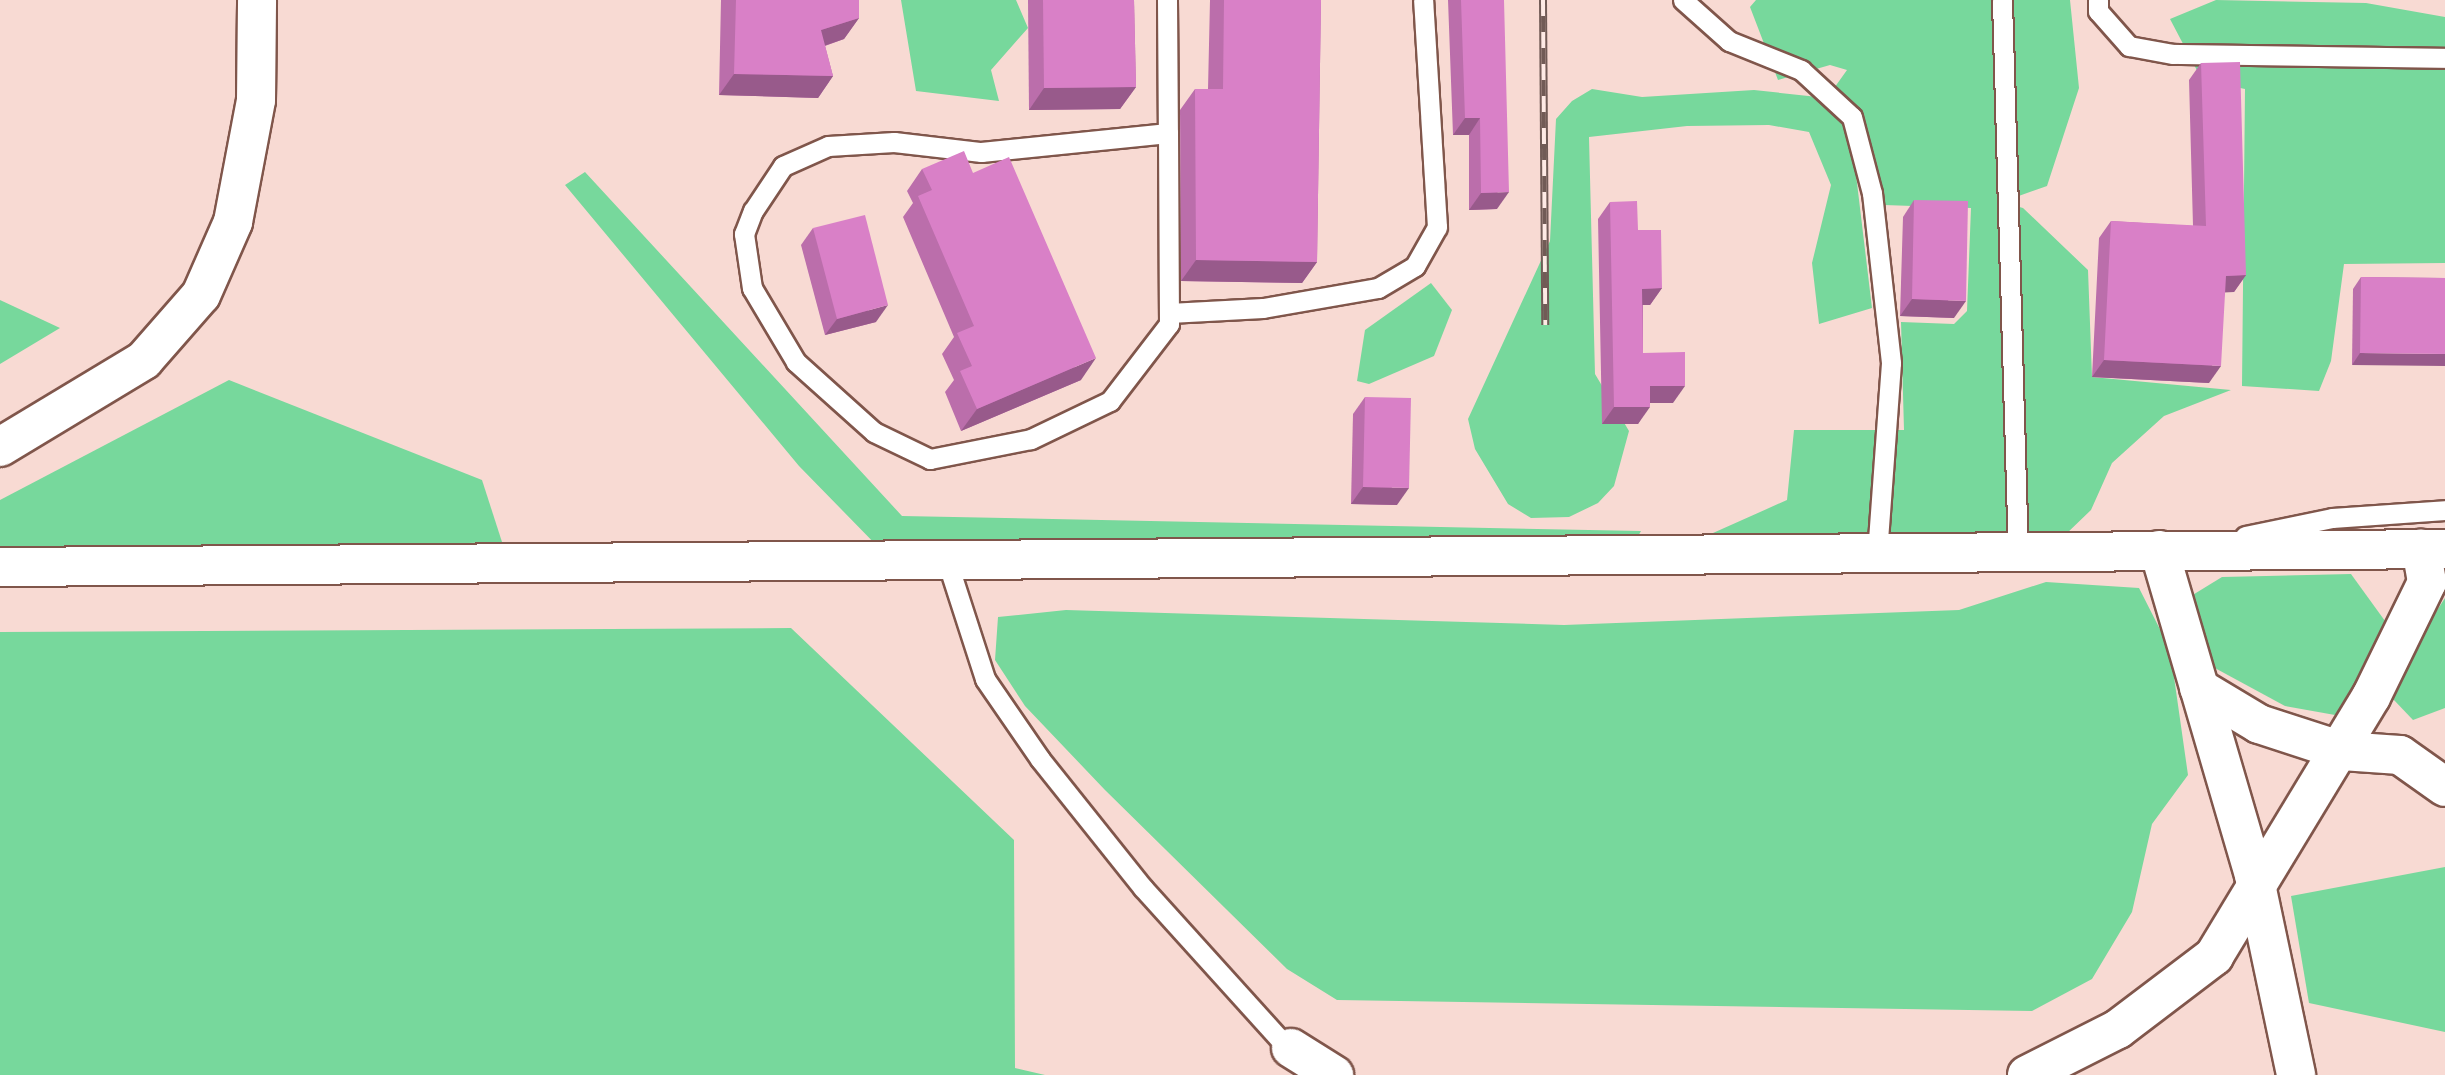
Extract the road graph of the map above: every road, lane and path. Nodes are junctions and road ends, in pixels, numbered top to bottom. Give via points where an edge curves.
1 (257, 0) edge
2 (1167, 0) edge
3 (1423, 0) edge
4 (1683, 0) edge
5 (2002, 0) edge
6 (2098, 0) edge
7 (2445, 58) edge
8 (1168, 133) junction
9 (1169, 313) junction
10 (0, 447) edge
11 (2445, 510) edge
12 (2433, 549) edge
13 (2168, 550) junction
14 (1877, 554) junction
15 (2018, 556) junction
16 (947, 561) junction
17 (0, 567) edge
18 (2199, 688) junction
19 (2342, 751) junction
20 (2445, 787) edge
21 (2257, 893) junction
22 (1298, 1061) edge
23 (1334, 1075) edge
24 (2027, 1075) edge
25 (2296, 1075) edge

1 - 10 street via 256,100 233,222 201,295 144,360
2 - 8 lane
3 - 9 lane via 1437,228 1415,266 1378,288 1263,308
4 - 14 lane via 1729,41 1801,70 1852,117 1872,192 1891,363
5 - 15 lane
6 - 7 lane via 2098,11 2129,46 2173,54
8 - 9 lane
8 - 9 lane via 981,152 894,142 828,146 783,166 744,234 752,288 796,362 874,432 930,459 1031,439 1110,401 1169,324
11 - 13 lane via 2332,518
12 - 13 street
12 - 19 street via 2427,582
13 - 15 street
13 - 18 street
14 - 15 street
14 - 16 street
16 - 17 street
16 - 22 lane via 985,679 1040,759 1143,888
18 - 19 street via 2259,724
18 - 21 street
19 - 20 street via 2400,755
19 - 21 street
21 - 24 street via 2214,956 2118,1029
21 - 25 street
22 - 23 street

